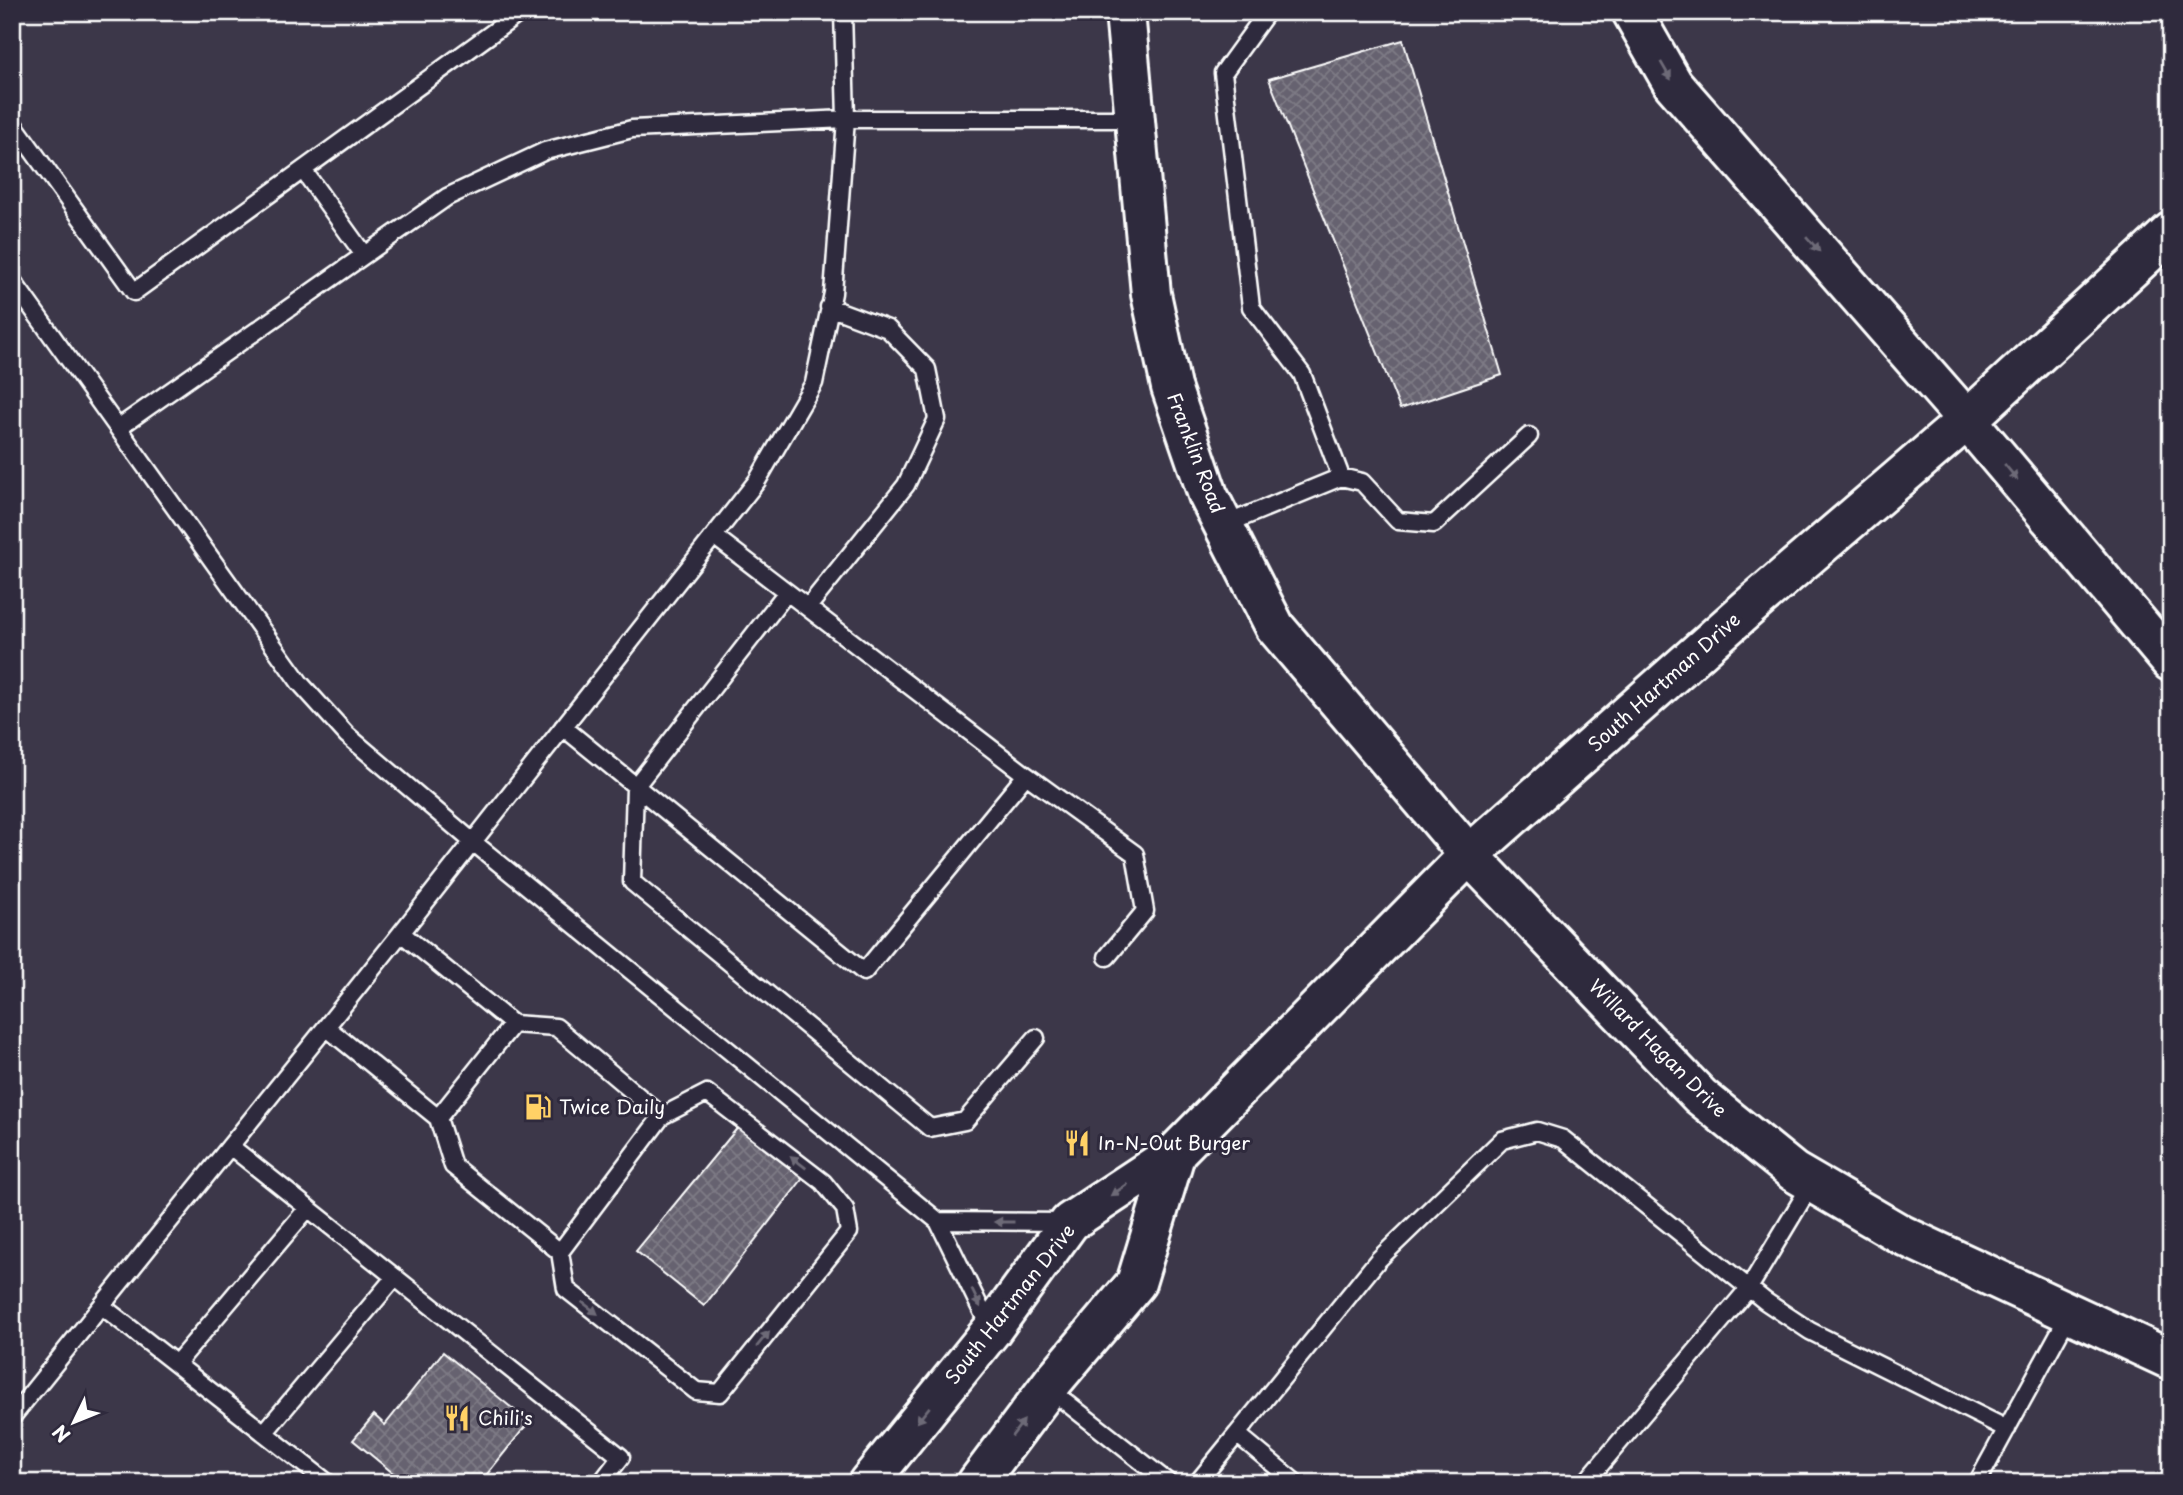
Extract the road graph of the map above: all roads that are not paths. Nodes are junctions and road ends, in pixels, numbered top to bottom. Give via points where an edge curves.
1 (522, 12) edge
2 (843, 12) edge
3 (1125, 12) edge
4 (1264, 12) edge
5 (1632, 12) edge
6 (846, 119) junction
7 (1135, 120) junction
8 (12, 122) edge
9 (303, 170) junction
10 (2171, 232) edge
11 (364, 256) junction
12 (12, 280) edge
13 (829, 307) junction
14 (1966, 420) junction
15 (118, 428) junction
16 (1529, 436) dead end
17 (1341, 477) junction
18 (1224, 525) junction
19 (714, 536) junction
20 (787, 592) junction
21 (808, 607) junction
22 (2171, 662) edge
23 (563, 727) junction
24 (1026, 775) junction
25 (635, 786) junction
26 (473, 842) junction
27 (1469, 855) junction
28 (401, 933) junction
29 (1107, 957) dead end
30 (513, 1024) junction
31 (326, 1027) junction
32 (1037, 1038) dead end
33 (662, 1116) junction
34 (438, 1118) junction
35 (230, 1146) junction
36 (1176, 1152) junction
37 (1812, 1183) junction
38 (308, 1208) junction
39 (938, 1221) junction
40 (1070, 1222) junction
41 (560, 1252) junction
42 (395, 1277) junction
43 (1749, 1288) junction
44 (102, 1306) junction
45 (2070, 1313) junction
46 (991, 1331) junction
47 (2171, 1360) edge
48 (176, 1364) junction
49 (1048, 1388) junction
50 (12, 1417) edge
51 (2007, 1429) junction
52 (264, 1433) junction
53 (1237, 1434) junction
54 (328, 1483) edge
55 (601, 1483) edge
56 (868, 1483) edge
57 (976, 1483) edge
58 (1169, 1483) edge
59 (1197, 1483) edge
60 (1296, 1483) edge
61 (1584, 1483) edge
62 (1978, 1483) edge

1 - 9 lane
2 - 6 lane
3 - 7 main road, Franklin Road
4 - 17 lane via 1223,72 1251,307 1302,374
5 -> 14 main road via 1673,84
6 - 7 lane
6 - 11 lane via 632,129 545,151 447,197
6 - 13 lane
7 - 18 main road, Franklin Road via 1151,294 1171,387
8 - 9 lane via 134,292
9 - 11 lane
10 - 14 main road, South Hartman Drive
11 - 15 lane
12 - 15 lane
13 - 19 lane via 814,383 757,481
13 - 21 lane via 888,329 927,369 937,419 906,485
14 -> 22 main road
14 - 27 main road, South Hartman Drive
15 - 26 lane via 300,683 347,736
16 - 17 lane via 1434,524 1398,522 1362,482
17 - 18 lane
18 - 27 main road, Franklin Road via 1275,627
19 - 20 lane
19 - 23 lane
20 - 21 lane
20 - 25 lane
21 - 24 lane
23 - 25 lane
23 - 26 lane
24 - 25 lane via 864,972
24 - 29 lane via 1135,853 1145,911
25 - 32 lane via 632,882 930,1128 965,1121
26 - 28 lane
26 - 39 lane
27 - 36 main road, South Hartman Drive
27 - 37 main road, Willard Hagan Drive via 1700,1096
28 - 30 lane
28 - 31 lane
30 - 33 lane via 556,1027
30 - 34 lane
31 - 34 lane
31 - 35 lane
33 - 41 lane
41 -> 33 lane via 566,1289 696,1391 720,1393 849,1232 845,1209 823,1182 707,1093
34 - 41 lane via 453,1166
35 - 38 lane
35 - 44 lane
36 -> 40 main road, South Hartman Drive
36 - 49 main road, South Hartman Drive via 1136,1283
37 - 43 lane
37 - 45 main road, Willard Hagan Drive via 1902,1235
38 - 42 lane
38 - 48 lane
40 -> 39 lane
39 -> 46 lane
40 - 46 main road, South Hartman Drive
42 - 52 lane
42 - 55 lane via 621,1457
43 - 51 lane via 1810,1331
43 - 53 lane via 1563,1139 1537,1131 1519,1134 1502,1140 1378,1260
43 - 61 lane
44 - 48 lane
44 - 50 lane
45 - 47 main road, Willard Hagan Drive
45 - 51 lane
46 -> 56 main road, South Hartman Drive
48 - 52 lane
57 -> 49 main road, South Hartman Drive
49 - 58 lane
51 - 62 lane
52 - 54 lane
53 - 59 lane
53 - 60 lane

